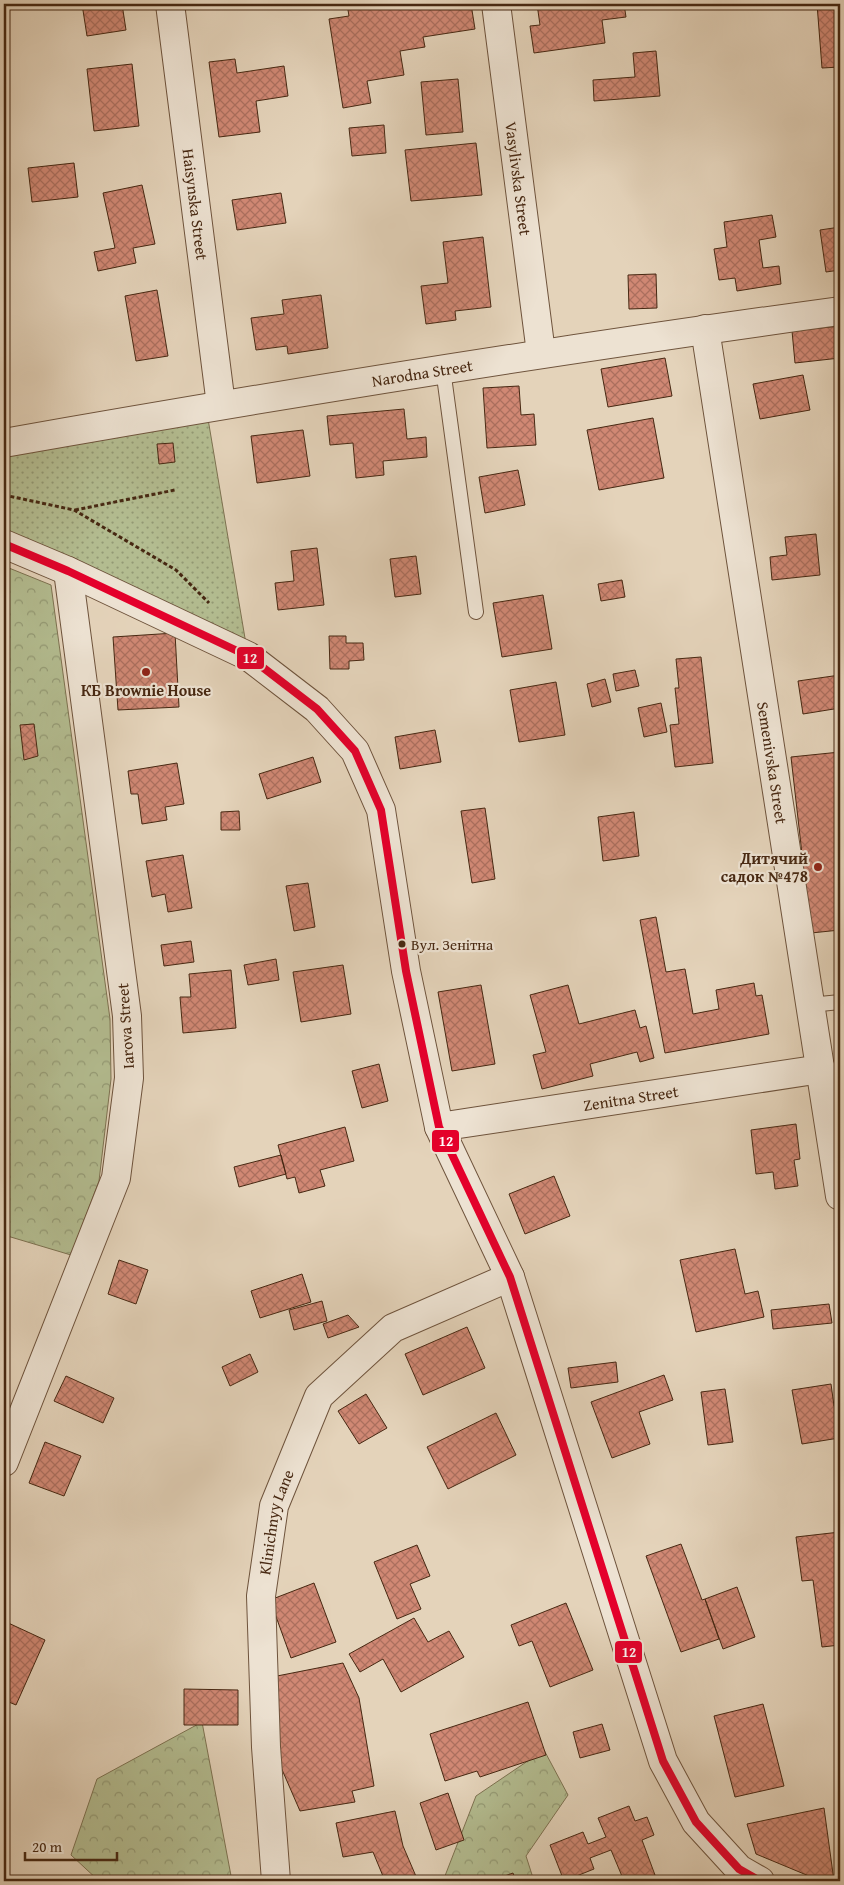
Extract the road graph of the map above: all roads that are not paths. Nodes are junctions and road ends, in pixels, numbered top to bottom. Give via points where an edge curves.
1 (170, 4) edge
2 (496, 4) edge
3 (840, 311) edge
4 (705, 329) junction
5 (541, 353) junction
6 (443, 369) junction
7 (221, 405) junction
8 (4, 443) edge
9 (4, 544) edge
10 (68, 571) junction
11 (476, 612) dead end
12 (840, 1002) edge
13 (810, 1005) junction
14 (821, 1069) junction
15 (439, 1127) junction
16 (838, 1165) edge
17 (840, 1196) edge
18 (510, 1277) junction
19 (4, 1462) edge
20 (276, 1881) edge
21 (760, 1881) edge

1 - 7 street, Haisynska Street
2 - 5 street, Vasylivska Street
3 - 4 street, Narodna Street
4 - 5 street, Narodna Street
4 - 13 street, Semenivska Street
5 - 6 street, Narodna Street
6 - 7 street, Narodna Street
6 - 11 lane
7 - 8 street, Narodna Street
9 - 10 street
10 - 15 street via 248,656 317,709 356,751 381,810 406,971
10 - 19 street, Iarova Street via 127,1016 129,1078 116,1178
12 - 13 lane
13 - 14 street, Semenivska Street
14 - 15 street, Zenitna Street
14 - 16 street, Semenivska Street
15 - 18 street
16 - 17 street, Semenivska Street
18 - 20 street, Klinichnyy Lane via 393,1328 319,1396 274,1506 261,1596 266,1747
18 - 21 street via 663,1761 696,1822 738,1869

